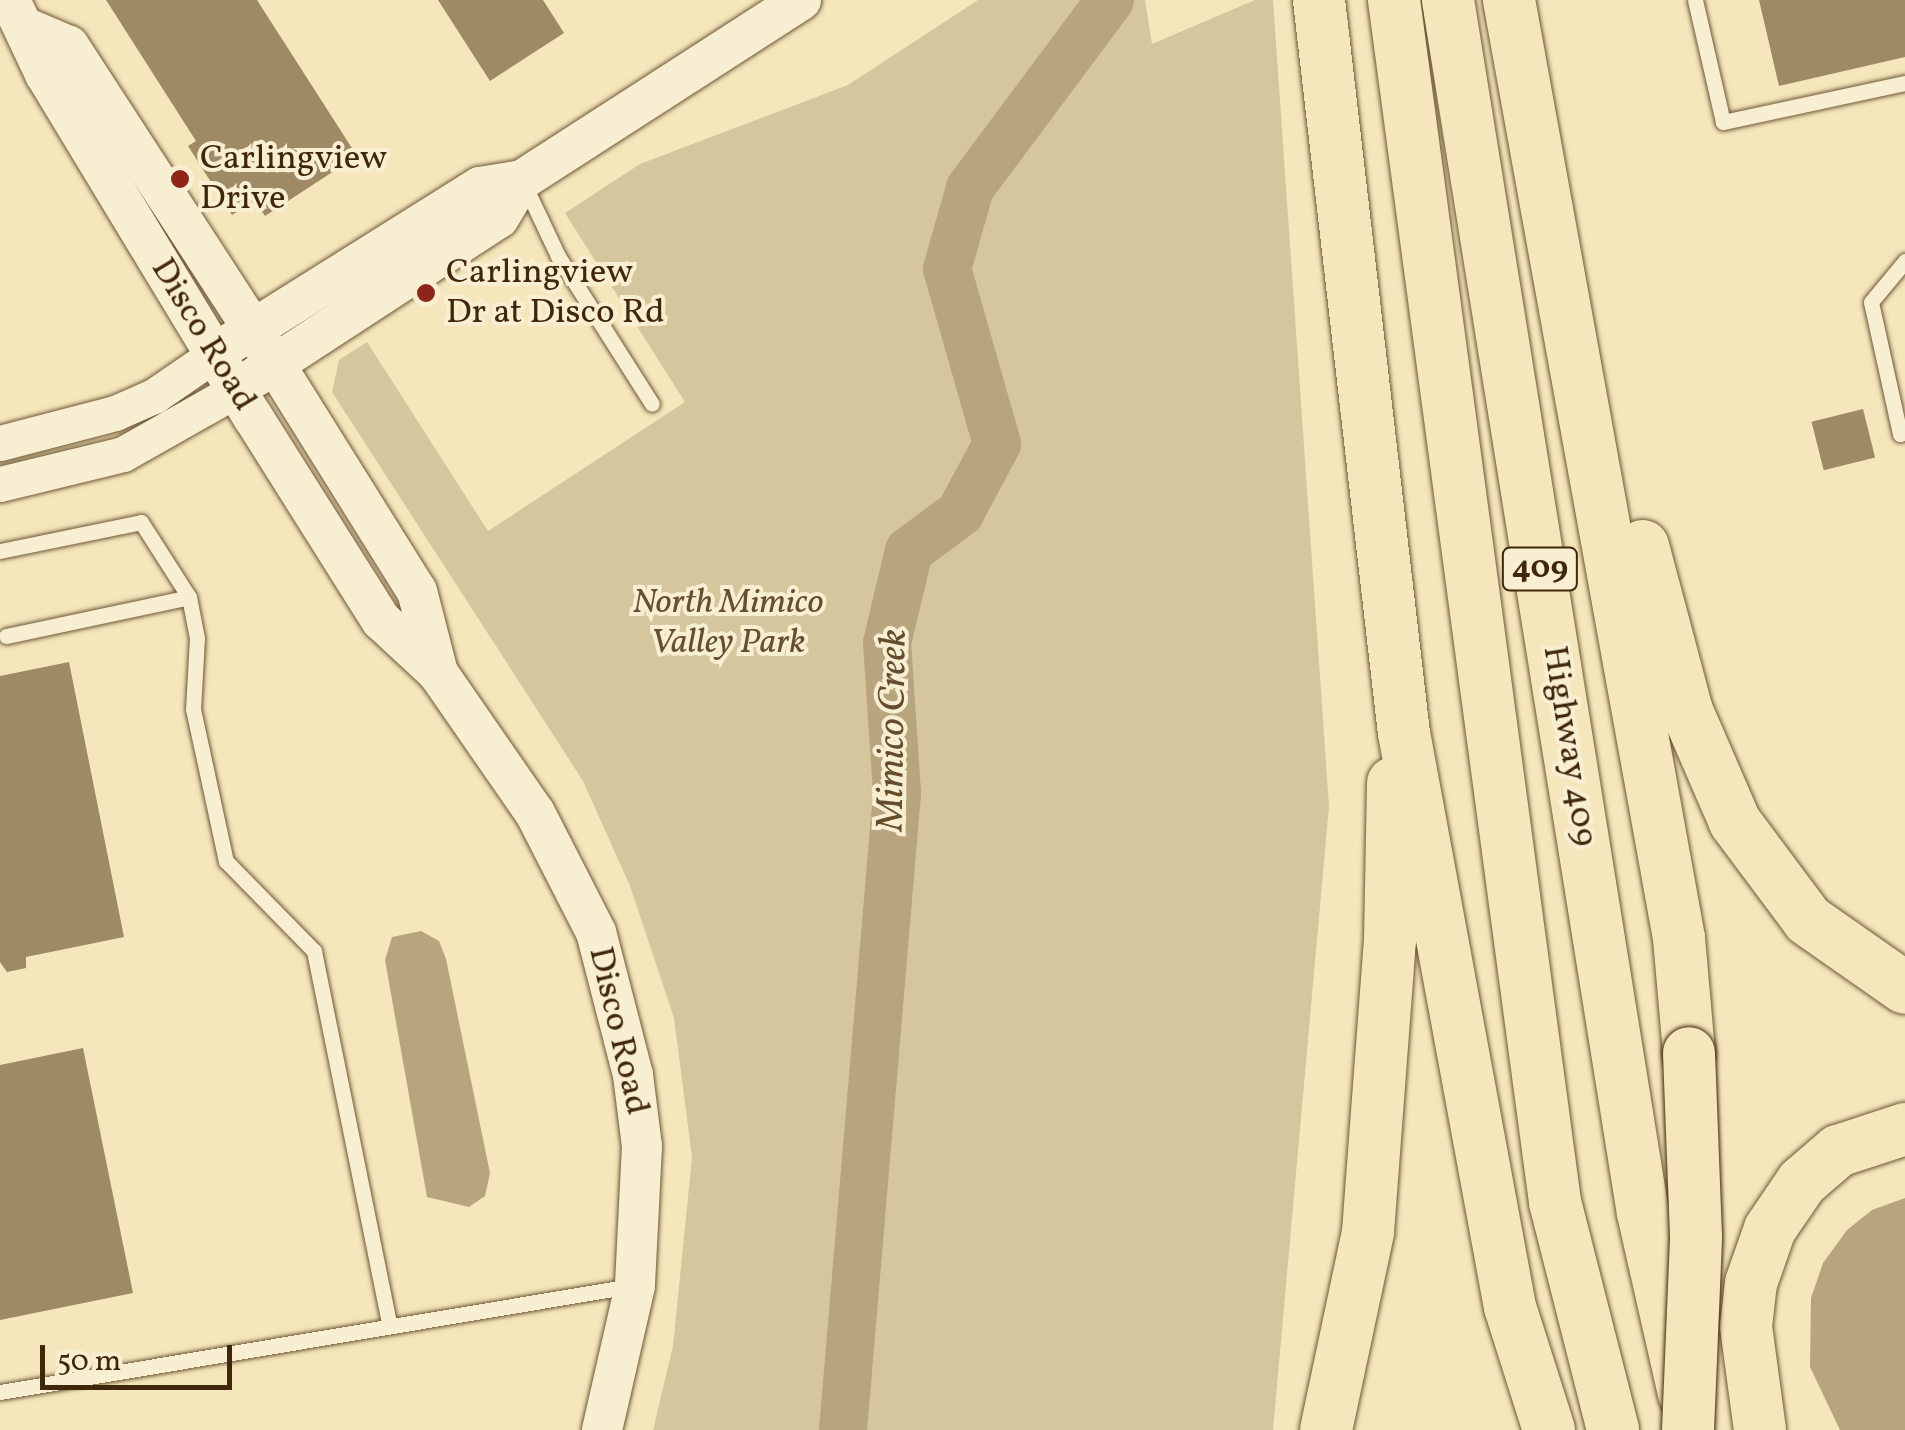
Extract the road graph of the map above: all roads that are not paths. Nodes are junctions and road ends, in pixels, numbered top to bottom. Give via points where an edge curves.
1 (800, 0) edge
2 (1319, 0) edge
3 (1394, 0) edge
4 (1448, 0) edge
5 (1695, 0) edge
6 (19, 15) edge
7 (1513, 20) edge
8 (1905, 83) edge
9 (522, 180) junction
10 (1905, 261) edge
11 (254, 329) junction
12 (215, 354) junction
13 (275, 364) junction
14 (236, 390) junction
15 (652, 404) dead end
16 (1905, 432) edge
17 (0, 443) edge
18 (0, 484) edge
19 (0, 551) edge
20 (189, 598) junction
21 (6, 636) dead end
22 (438, 672) junction
23 (1404, 733) junction
24 (1905, 988) edge
25 (1905, 1129) edge
26 (635, 1286) junction
27 (389, 1324) junction
28 (0, 1392) edge
29 (602, 1430) edge
30 (1326, 1430) edge
31 (1549, 1430) edge
32 (1613, 1430) edge
33 (1691, 1430) edge
34 (1760, 1430) edge

1 - 9 main road
2 - 23 highway
3 - 32 highway, Highway 409 / 409 via 1555,1202
4 - 33 highway, Highway 409 / 409 via 1643,1214
5 - 8 lane via 1723,122
6 - 11 main road, Disco Road via 69,46
6 - 12 main road, Disco Road via 45,74
7 - 24 highway via 1663,628 1716,788 1808,920
7 - 33 highway, bridge via 1679,938 1696,1236
9 - 11 main road via 480,187
9 - 13 main road via 499,218
9 - 15 lane via 558,256
10 - 16 lane via 1871,302
11 - 12 main road
11 - 13 main road, Disco Road
12 - 14 main road, Disco Road
12 - 17 street via 154,396 115,413
13 - 14 main road
13 - 22 main road, Disco Road via 417,592
14 - 18 street via 122,454
14 - 22 main road, Disco Road via 381,620
19 - 20 lane via 141,522
20 - 21 lane
20 - 27 lane via 197,638 192,708 226,861 314,950
22 - 26 main road, Disco Road via 534,813 596,932 633,1074 642,1146
23 - 30 highway via 1391,789 1390,940 1368,1232
23 - 31 highway via 1510,1307
25 - 34 highway via 1838,1150 1802,1182 1770,1229 1750,1283 1746,1326
26 - 27 lane
26 - 29 main road, Disco Road
27 - 28 lane

